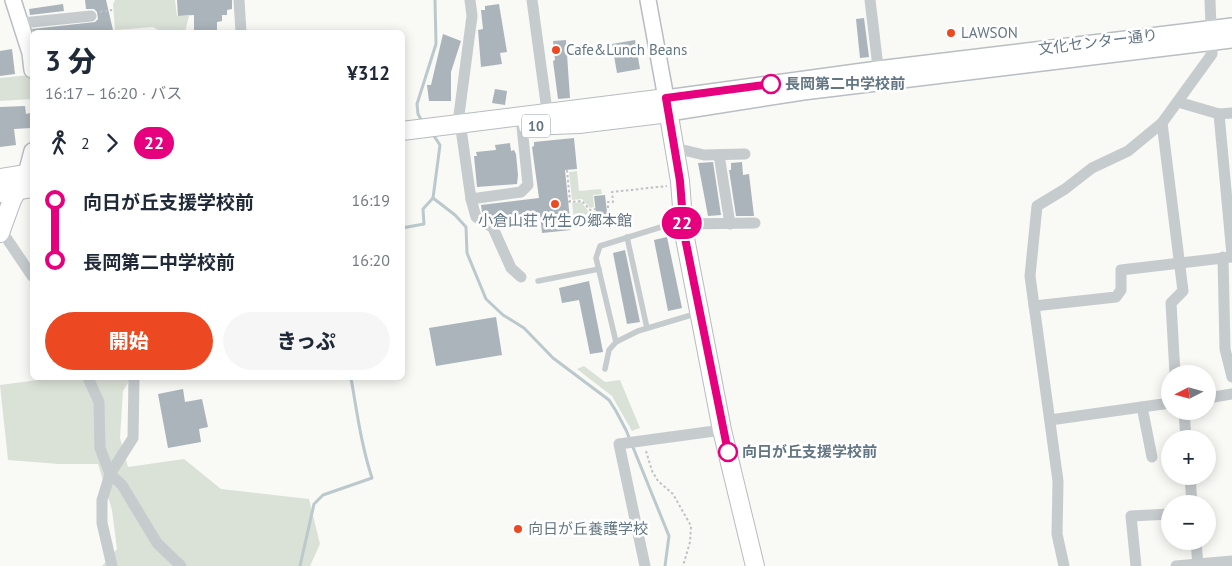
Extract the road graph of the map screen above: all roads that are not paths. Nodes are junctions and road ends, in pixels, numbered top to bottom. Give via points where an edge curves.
1 (13, 0) edge
2 (239, 0) edge
3 (470, 0) edge
4 (532, 0) edge
5 (648, 0) edge
6 (870, 0) edge
7 (1210, 0) edge
8 (91, 16) dead end
9 (22, 23) junction
10 (1232, 26) edge
11 (241, 30) edge
12 (1212, 35) junction
13 (1232, 40) edge
14 (30, 61) edge
15 (879, 76) junction
16 (1178, 102) junction
17 (668, 105) junction
18 (1232, 112) edge
19 (1219, 114) junction
20 (548, 119) junction
21 (1162, 123) junction
22 (522, 127) junction
23 (461, 129) junction
24 (405, 131) edge
25 (405, 141) edge
26 (675, 148) junction
27 (744, 154) dead end
28 (718, 155) junction
29 (30, 163) edge
30 (1228, 170) edge
31 (0, 178) edge
32 (27, 181) edge
33 (0, 193) edge
34 (471, 199) junction
35 (755, 223) dead end
36 (682, 224) junction
37 (730, 224) junction
38 (1, 231) edge
39 (627, 237) junction
40 (1229, 257) edge
41 (1180, 262) junction
42 (599, 269) junction
43 (30, 273) edge
44 (521, 277) dead end
45 (538, 281) dead end
46 (1034, 306) junction
47 (699, 313) junction
48 (647, 328) junction
49 (616, 342) junction
50 (1174, 365) edge
51 (605, 369) dead end
52 (1232, 377) edge
53 (89, 380) edge
54 (134, 380) edge
55 (1232, 394) edge
56 (1216, 397) edge
57 (1161, 404) edge
58 (1142, 407) junction
59 (1050, 420) junction
60 (722, 430) junction
61 (1152, 457) dead end
62 (110, 474) junction
63 (1161, 514) edge
64 (1197, 550) edge
65 (1232, 560) edge
66 (1198, 565) edge
67 (112, 566) edge
68 (181, 566) edge
69 (645, 566) edge
70 (755, 566) edge
71 (1064, 566) edge
72 (1136, 566) edge
73 (1176, 566) edge

1 - 9 street
2 - 11 street
3 - 23 street via 472,16 459,115
4 - 20 street
5 - 17 street
6 - 15 street
7 - 12 street
8 - 9 street
9 - 14 street
10 - 12 street, 文化センター通り
12 - 13 street, 文化センター通り
12 - 15 street, 文化センター通り
12 - 16 street via 1212,54
15 - 17 street, 文化センター通り via 803,92
16 - 19 street
16 - 21 street
17 - 20 main road, 10 via 579,124
17 - 26 main road
18 - 19 street
19 - 30 street
20 - 22 main road, 10
20 - 23 main road, 10
21 - 41 street
21 - 46 street via 1128,151 1092,168 1036,206 1030,276
22 - 23 main road, 10
22 - 34 street via 528,185 521,192
23 - 24 main road, 10
23 - 25 main road, 10
23 - 34 street
26 - 28 street
26 - 36 main road
27 - 28 street
28 - 37 street
29 - 32 street
30 - 40 street
31 - 32 main road
32 - 33 main road
32 - 38 main road
34 - 44 street via 476,217 493,228 511,268
35 - 37 street
36 - 37 street
36 - 39 lane via 674,223
36 - 47 main road
38 - 43 street
39 - 42 lane via 600,246 596,258
39 - 48 lane
40 - 41 street
40 - 52 street via 1225,349
41 - 46 street via 1121,270 1121,290 1116,297
41 - 50 street via 1183,290 1171,303 1170,315
42 - 45 lane
42 - 49 lane
46 - 59 street
47 - 48 lane
47 - 60 main road
48 - 49 lane
49 - 51 lane via 609,350
53 - 62 street via 98,402 100,448
54 - 62 street via 133,438
55 - 56 street
57 - 58 street
58 - 59 street
58 - 61 street
59 - 71 street via 1058,481 1057,534
60 - 69 street via 619,444
60 - 70 main road
62 - 67 street via 101,512
62 - 68 street via 122,485 157,542
63 - 72 street via 1131,516
64 - 66 street
65 - 66 street
66 - 73 street

